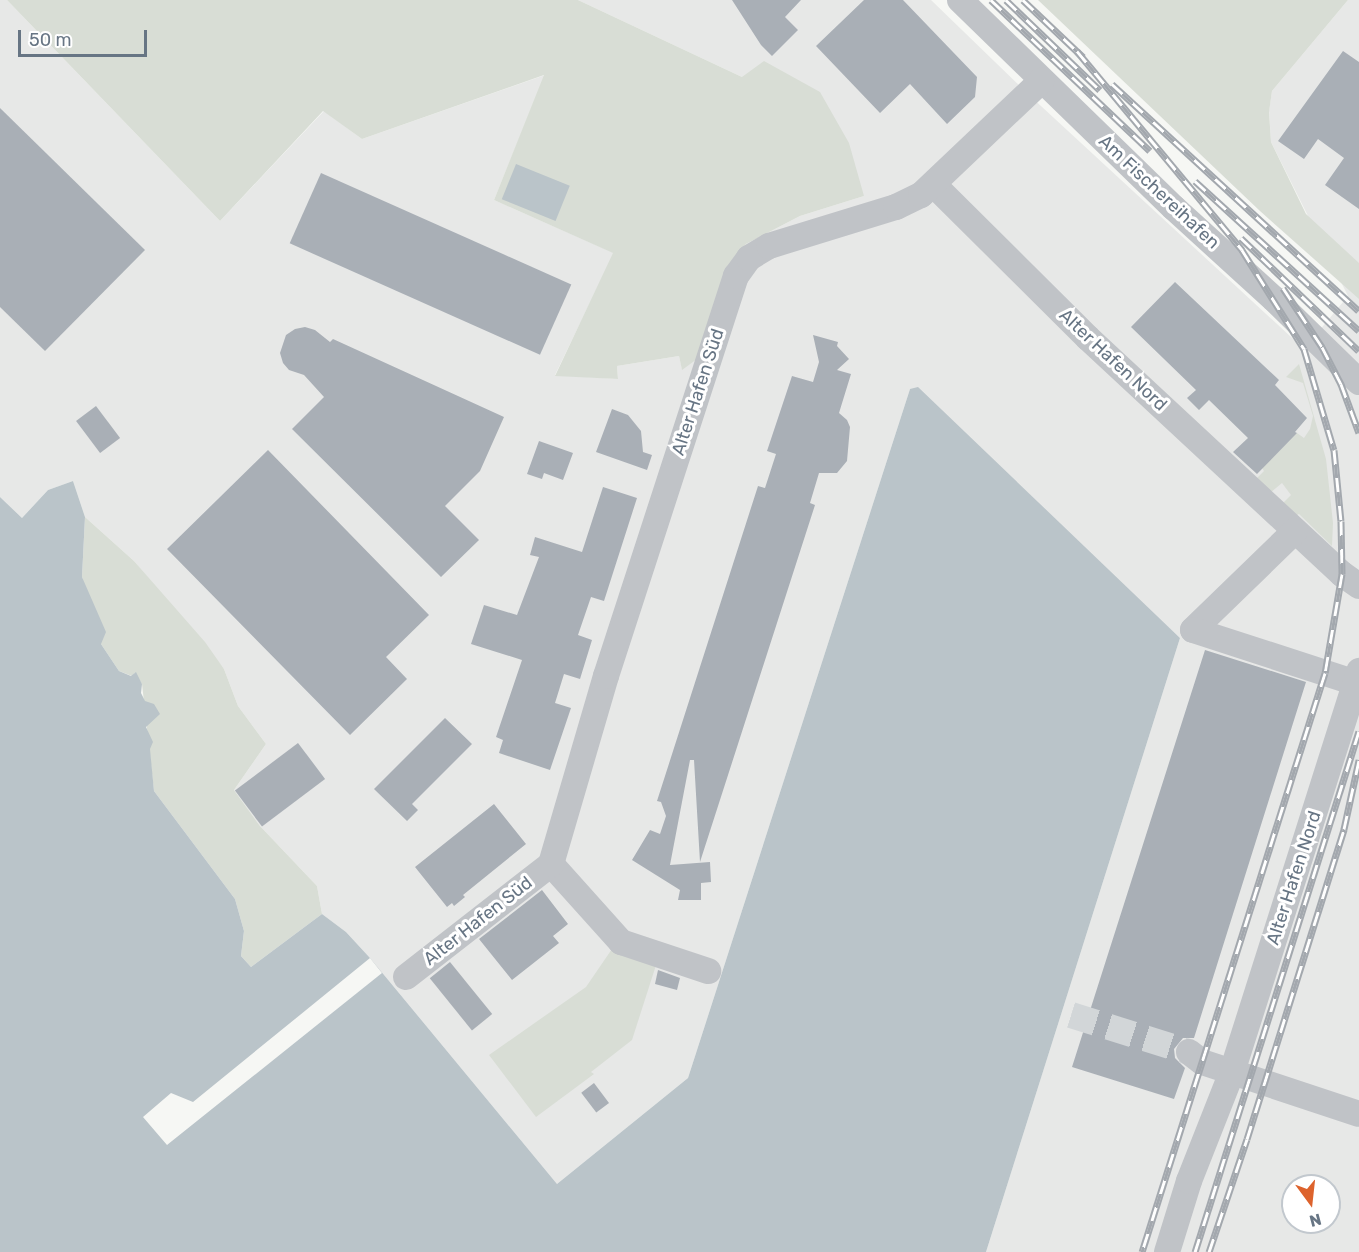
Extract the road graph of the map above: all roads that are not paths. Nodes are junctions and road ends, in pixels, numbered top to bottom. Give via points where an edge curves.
1 (960, 0) edge
2 (1041, 81) junction
3 (934, 185) junction
4 (1359, 382) edge
5 (1295, 531) junction
6 (1359, 586) edge
7 (1357, 677) edge
8 (551, 864) junction
9 (708, 971) dead end
10 (406, 977) dead end
11 (1190, 1052) tunnel mouth
12 (1232, 1072) junction
13 (1359, 1114) edge
14 (1167, 1252) edge

1 - 2 street, Am Fischereihafen
2 - 3 street, Alter Hafen Süd
2 - 4 street, Am Fischereihafen
3 - 5 street, Alter Hafen Nord via 1088,338
3 - 8 street, Alter Hafen Süd via 896,207 769,246 749,258 736,276 609,666
5 - 6 street, Alter Hafen Nord
5 - 7 street, Alter Hafen Nord via 1193,630
7 - 12 street, Alter Hafen Nord
8 - 9 street, Alter Hafen Süd via 621,942
8 - 10 street, Alter Hafen Süd
11 - 12 street via 1202,1062
12 - 13 street
12 - 14 street, Alter Hafen Nord via 1189,1181

